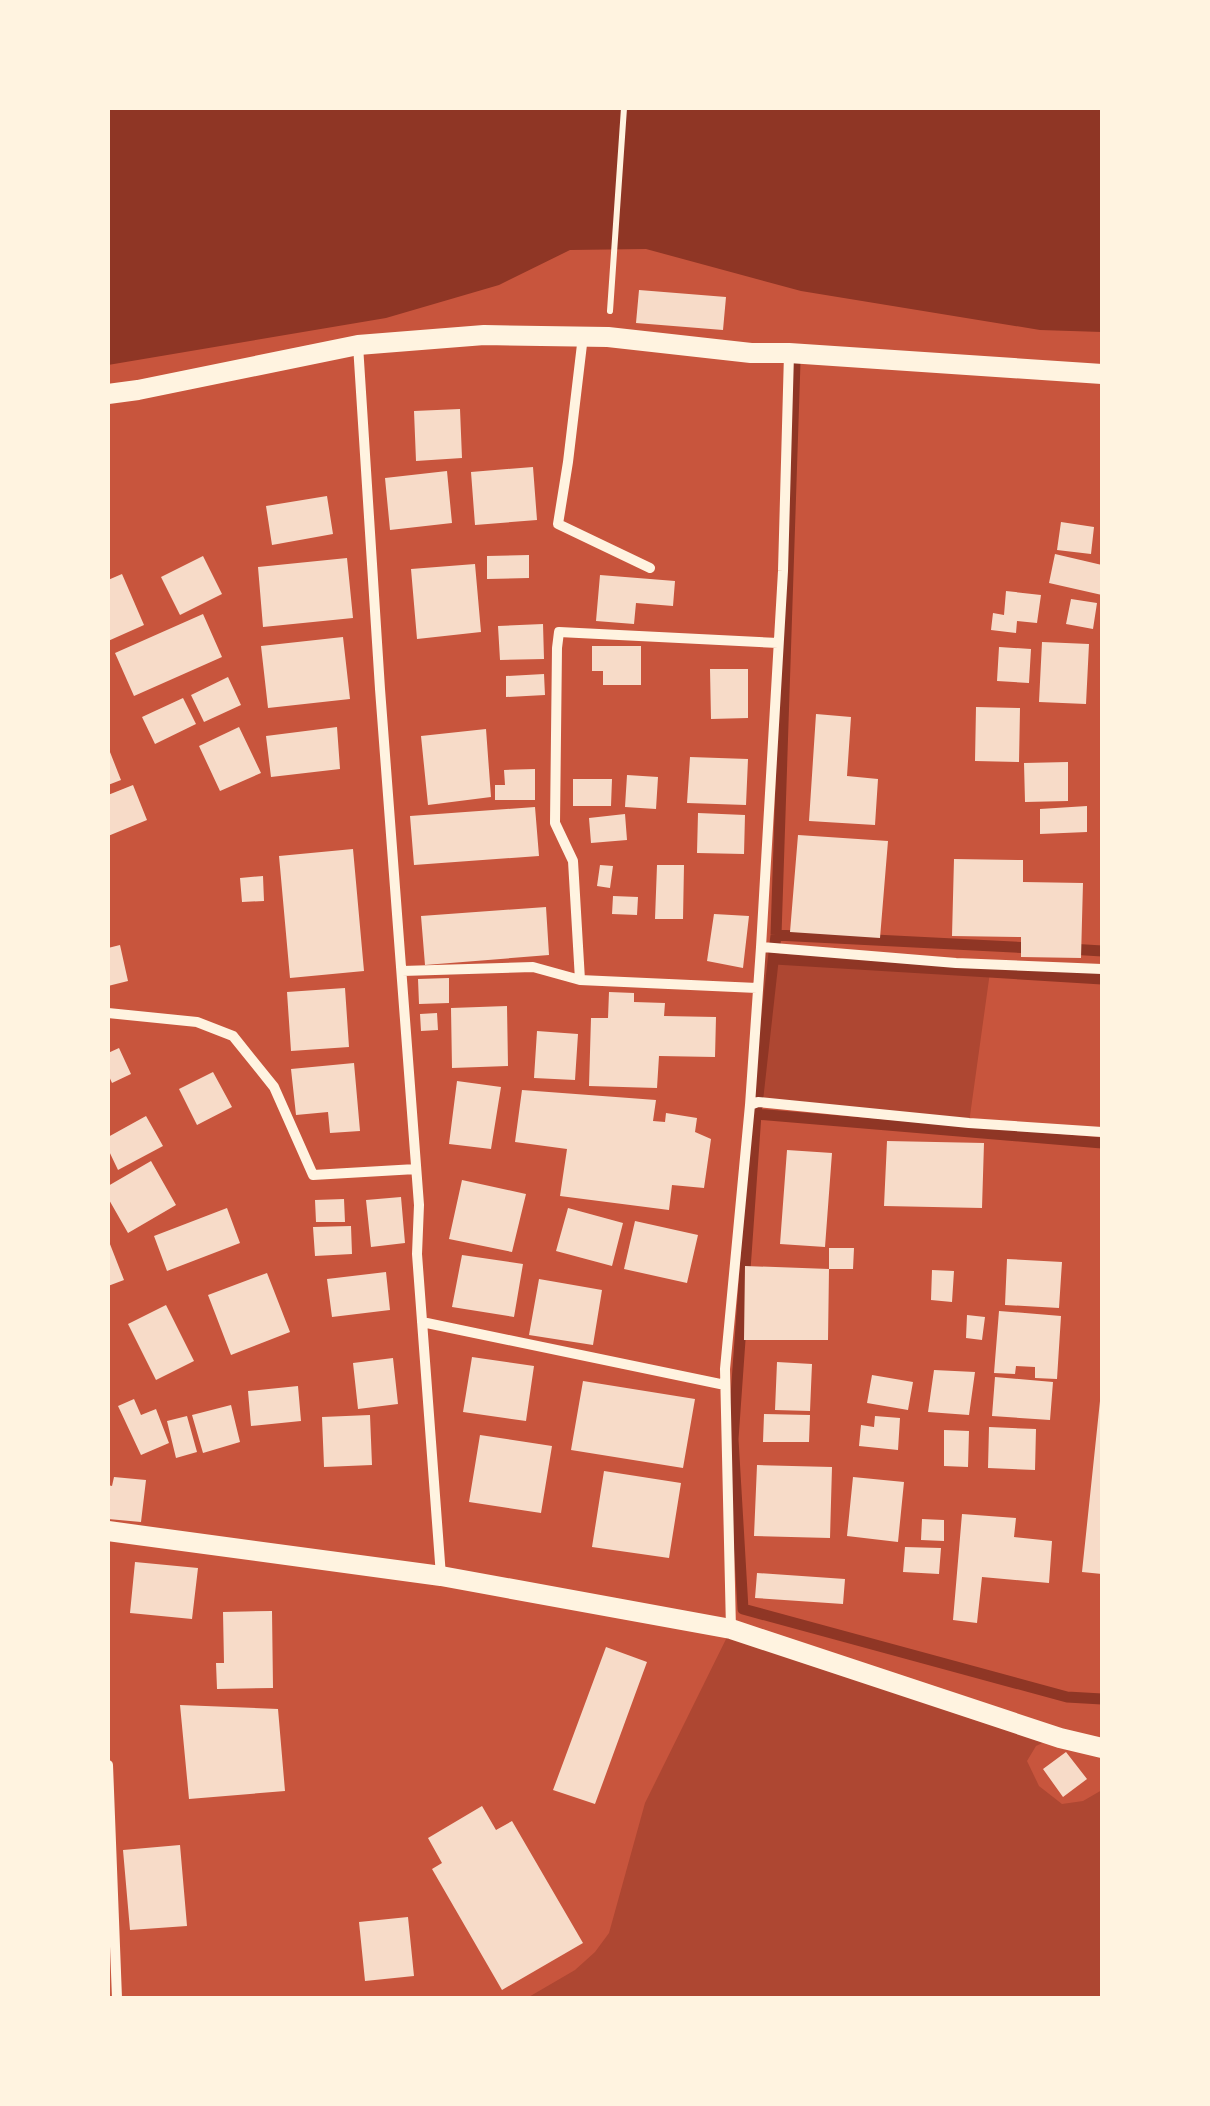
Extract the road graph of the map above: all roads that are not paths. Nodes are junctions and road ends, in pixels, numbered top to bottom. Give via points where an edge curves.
1 (583, 336) junction
2 (358, 345) junction
3 (789, 353) junction
4 (1102, 374) edge
5 (108, 394) edge
6 (650, 568) dead end
7 (778, 643) junction
8 (761, 946) junction
9 (1102, 969) edge
10 (402, 971) junction
11 (580, 980) junction
12 (757, 988) junction
13 (108, 1013) edge
14 (750, 1105) junction
15 (1102, 1132) edge
16 (416, 1169) junction
17 (422, 1322) junction
18 (725, 1385) junction
19 (108, 1531) edge
20 (441, 1576) junction
21 (731, 1629) junction
22 (1102, 1748) edge
23 (108, 1765) edge
24 (116, 1998) edge

1 - 2 main road via 484,334
1 - 3 main road
1 - 6 street via 558,524
2 - 5 main road
2 - 10 street
3 - 4 main road
3 - 7 street
7 - 8 street
7 - 11 street via 559,632 555,823 573,861
8 - 9 street
8 - 12 street
10 - 11 street via 533,967
10 - 16 street
11 - 12 street
12 - 14 street
13 - 16 street via 197,1022 233,1036 274,1087 313,1175
14 - 15 street
14 - 18 street
16 - 17 street
17 - 18 street
17 - 20 street
18 - 21 street
19 - 20 main road
20 - 21 main road
21 - 22 main road
23 - 24 street

